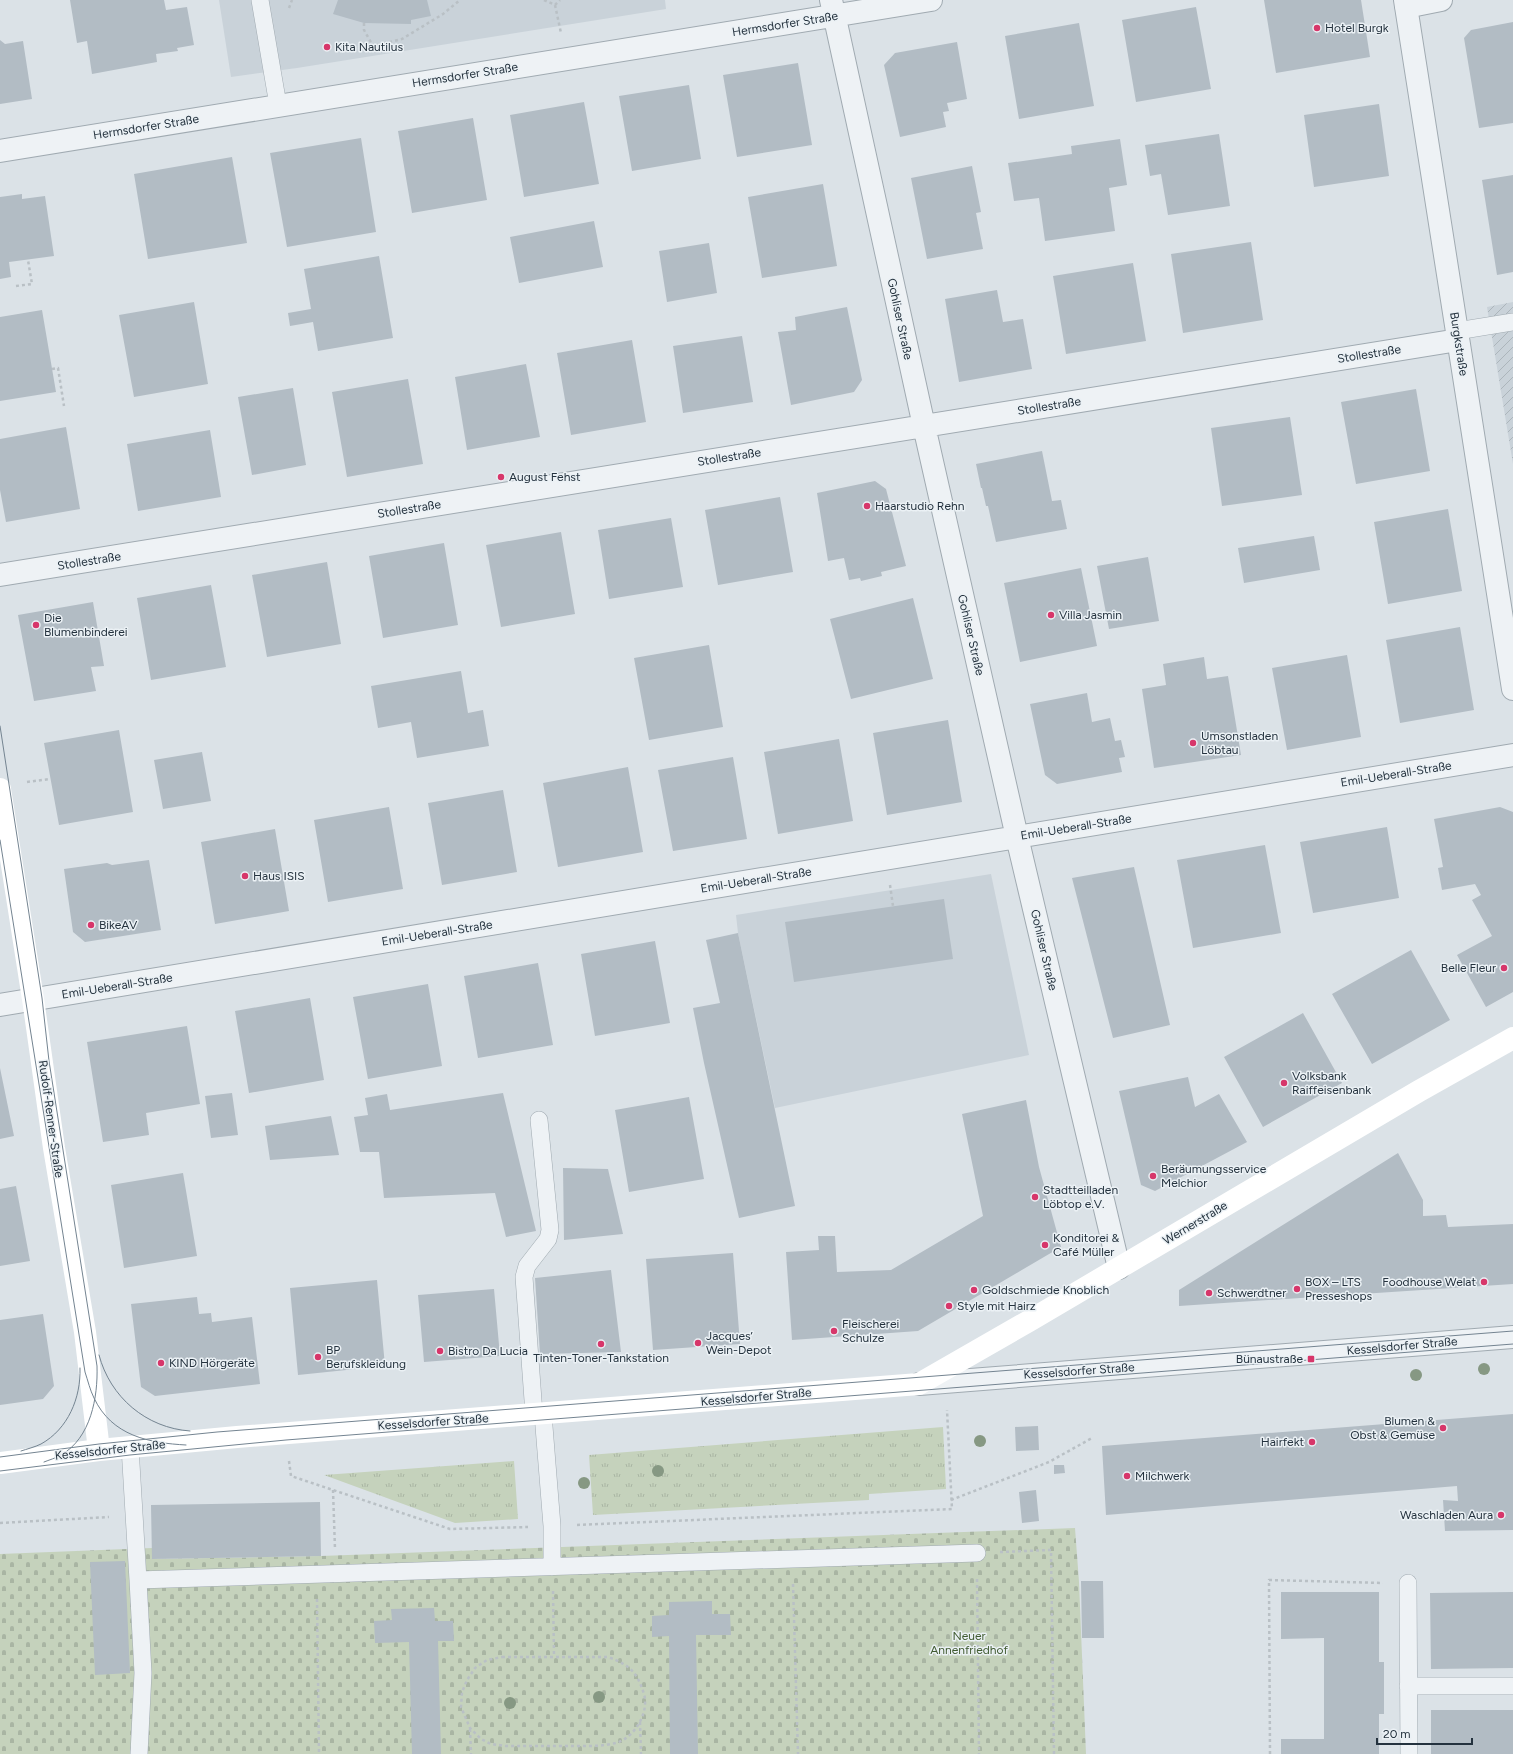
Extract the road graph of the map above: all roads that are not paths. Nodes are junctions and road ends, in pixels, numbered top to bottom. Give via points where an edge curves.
1 (260, 0) edge
2 (931, 0) edge
3 (1441, 0) edge
4 (1406, 4) edge
5 (832, 8) edge
6 (278, 105) junction
7 (0, 151) edge
8 (1513, 322) edge
9 (1458, 335) junction
10 (924, 426) junction
11 (0, 575) edge
12 (1513, 689) edge
13 (1513, 755) edge
14 (0, 789) edge
15 (1017, 837) junction
16 (33, 999) junction
17 (0, 1005) edge
18 (1513, 1038) edge
19 (539, 1120) dead end
20 (1119, 1268) junction
21 (1513, 1337) edge
22 (919, 1384) junction
23 (538, 1414) junction
24 (130, 1447) junction
25 (99, 1450) junction
26 (0, 1464) edge
27 (977, 1553) road end
28 (552, 1567) junction
29 (138, 1580) junction
30 (1408, 1583) road end
31 (1408, 1686) junction
32 (1513, 1686) edge
33 (140, 1754) edge
34 (1408, 1754) edge

1 - 6 lane
2 - 5 street, Hermsdorfer Straße
3 - 4 street
4 - 9 street, Burgkstraße
5 - 6 street, Hermsdorfer Straße
5 - 10 street, Gohliser Straße
6 - 7 street, Hermsdorfer Straße
8 - 9 lane
9 - 10 street, Stollestraße
9 - 12 street, Burgkstraße
10 - 11 street, Stollestraße
10 - 15 street, Gohliser Straße
13 - 15 street, Emil-Ueberall-Straße
14 - 16 street, Rudolf-Renner-Straße
15 - 16 street, Emil-Ueberall-Straße
15 - 20 street, Gohliser Straße
16 - 17 street, Emil-Ueberall-Straße
16 - 25 street, Rudolf-Renner-Straße via 54,1148 85,1332
18 - 20 street, Wernerstraße
19 - 23 lane via 550,1230 548,1239 526,1266 524,1277
20 - 22 street, Wernerstraße
21 - 22 street, Kesselsdorfer Straße
22 - 23 street, Kesselsdorfer Straße
23 - 24 street, Kesselsdorfer Straße
23 - 28 lane via 552,1526
24 - 25 street, Kesselsdorfer Straße
24 - 29 lane
25 - 26 street, Kesselsdorfer Straße
27 - 28 lane
28 - 29 lane
29 - 33 lane via 143,1673
30 - 31 lane
31 - 32 lane
31 - 34 lane

